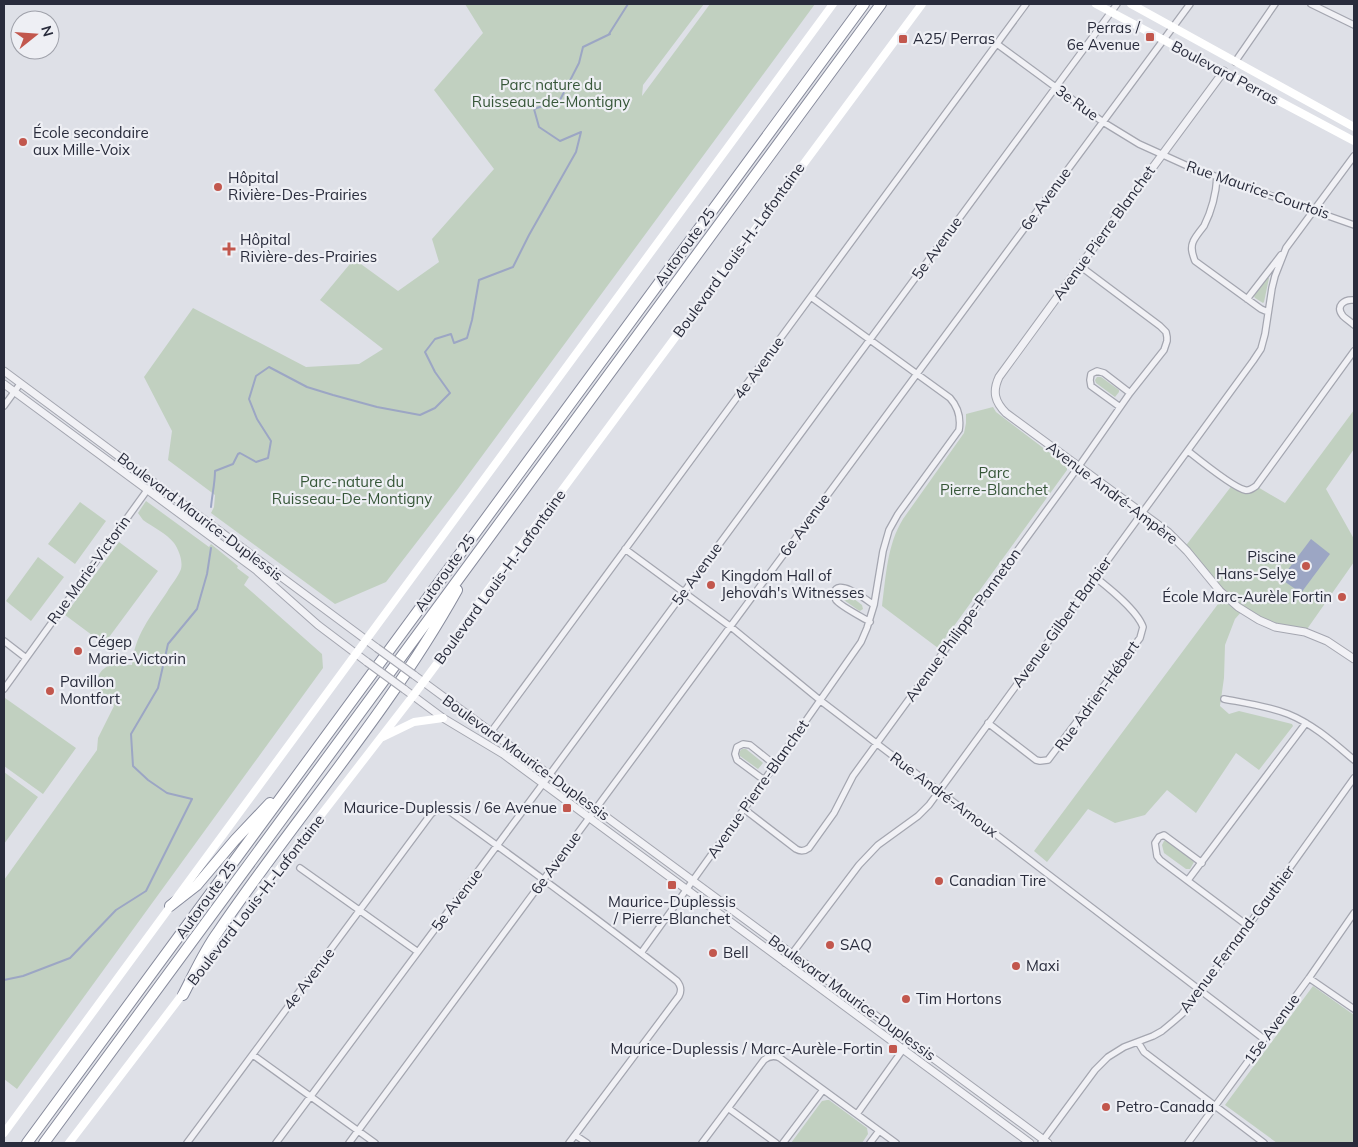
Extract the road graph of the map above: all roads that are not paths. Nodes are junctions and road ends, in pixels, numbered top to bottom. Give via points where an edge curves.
1 (833, 4) edge
2 (864, 4) edge
3 (881, 4) edge
4 (922, 4) edge
5 (1026, 4) edge
6 (1096, 4) edge
7 (1117, 4) edge
8 (1130, 4) edge
9 (1190, 4) edge
10 (1275, 4) edge
11 (1311, 4) edge
12 (1110, 13) junction
13 (1354, 24) edge
14 (1173, 26) junction
15 (1163, 40) junction
16 (997, 44) junction
17 (1235, 62) junction
18 (1224, 72) junction
19 (1056, 88) junction
20 (1103, 122) junction
21 (1354, 126) edge
22 (1354, 141) edge
23 (1162, 155) junction
24 (1354, 156) edge
25 (1217, 177) junction
26 (1313, 210) junction
27 (1354, 225) edge
28 (1286, 248) junction
29 (1080, 266) junction
30 (811, 297) junction
31 (1247, 299) junction
32 (1354, 300) edge
33 (1268, 312) junction
34 (1354, 325) edge
35 (870, 340) junction
36 (1354, 352) edge
37 (4, 371) edge
38 (917, 375) junction
39 (4, 384) edge
40 (20, 384) junction
41 (14, 392) junction
42 (1130, 394) junction
43 (996, 399) joint
44 (4, 406) edge
45 (1120, 407) junction
46 (1188, 451) junction
47 (1079, 466) junction
48 (152, 482) junction
49 (146, 490) junction
50 (1141, 513) junction
51 (625, 549) junction
52 (477, 553) junction
53 (1095, 577) junction
54 (684, 592) junction
55 (874, 606) junction
56 (870, 622) junction
57 (731, 627) junction
58 (366, 640) junction
59 (4, 641) edge
60 (356, 654) junction
61 (26, 658) junction
62 (1354, 659) edge
63 (423, 682) junction
64 (4, 689) edge
65 (413, 696) junction
66 (1224, 699) dead end
67 (821, 701) junction
68 (443, 718) junction
69 (988, 723) junction
70 (1306, 723) junction
71 (491, 732) junction
72 (381, 738) junction
73 (877, 744) junction
74 (1354, 760) edge
75 (775, 765) junction
76 (304, 766) junction
77 (550, 774) junction
78 (1354, 778) edge
79 (764, 780) junction
80 (543, 784) junction
81 (939, 790) junction
82 (596, 809) junction
83 (744, 809) junction
84 (590, 818) junction
85 (497, 846) junction
86 (1202, 863) junction
87 (300, 868) dead end
88 (1188, 880) junction
89 (544, 881) junction
90 (693, 881) junction
91 (687, 890) junction
92 (170, 906) junction
93 (360, 912) junction
94 (1354, 913) edge
95 (1248, 926) junction
96 (418, 952) junction
97 (641, 952) junction
98 (792, 954) junction
99 (785, 963) junction
100 (1309, 978) junction
101 (1200, 991) junction
102 (183, 995) junction
103 (1354, 1009) edge
104 (1264, 1039) junction
105 (909, 1041) junction
106 (1138, 1042) junction
107 (903, 1050) junction
108 (253, 1055) junction
109 (823, 1090) junction
110 (311, 1096) junction
111 (1215, 1106) junction
112 (728, 1108) junction
113 (857, 1114) junction
114 (358, 1131) junction
115 (879, 1131) junction
116 (4, 1133) edge
117 (575, 1135) junction
118 (1044, 1142) edge
119 (27, 1143) edge
120 (44, 1143) edge
121 (71, 1143) edge
122 (187, 1143) edge
123 (276, 1143) edge
124 (349, 1143) edge
125 (375, 1143) edge
126 (569, 1143) edge
127 (587, 1143) edge
128 (702, 1143) edge
129 (776, 1143) edge
130 (783, 1143) edge
131 (870, 1143) edge
132 (896, 1143) edge
133 (1030, 1143) edge
134 (1188, 1143) edge
135 (1264, 1143) edge

1 - 58 main road
2 - 76 highway, Autoroute 25
3 - 52 highway, Autoroute 25
4 - 63 main road, Boulevard Louis-H.-Lafontaine
5 - 16 street, 4e Avenue
6 - 12 main road, Boulevard Perras
7 - 12 street, 5e Avenue
8 - 14 main road, Boulevard Perras
9 - 14 street, 6e Avenue
10 - 17 street
11 - 13 street
12 - 15 main road, Boulevard Perras
12 - 19 street, 5e Avenue
14 - 15 street, 6e Avenue
14 - 17 main road, Boulevard Perras
15 - 18 main road, Boulevard Perras
15 - 20 street, 6e Avenue
16 - 19 street, 3e Rue
16 - 30 street, 4e Avenue
17 - 21 main road, Boulevard Perras
18 - 22 main road, Boulevard Perras
18 - 23 street, Avenue Pierre Blanchet
19 - 20 street, 3e Rue
19 - 35 street, 5e Avenue
20 - 23 street, 3e Rue
20 - 38 street, 6e Avenue
23 - 25 street, Rue Maurice-Courtois
23 - 29 street, Avenue Pierre Blanchet
24 - 26 street, Avenue Gilbert Barbier
25 - 26 street, Rue Maurice-Courtois
25 - 31 street via 1211,210 1192,243 1192,252 1196,261
26 - 27 street, Rue Maurice-Courtois
26 - 28 street, Avenue Gilbert Barbier
28 - 31 street, Avenue Gilbert Barbier
28 - 33 street, Avenue Gilbert Barbier
29 - 42 street, Avenue Philippe-Panneton via 1166,332 1164,350
29 - 43 street, Avenue Pierre Blanchet via 999,378 995,385
30 - 35 street
30 - 51 street, 4e Avenue
31 - 33 street
32 - 34 street via 1346,300 1341,306 1343,316
33 - 46 street, Avenue Gilbert Barbier via 1258,353
35 - 38 street
35 - 54 street, 5e Avenue
36 - 46 street via 1250,490 1233,484
37 - 40 street, Boulevard Maurice-Duplessis
38 - 55 street, Avenue Pierre-Blanchet via 950,398 960,424 956,435 889,530 882,551
38 - 57 street, 6e Avenue
39 - 41 street, Boulevard Maurice-Duplessis
40 - 41 street
40 - 48 street, Boulevard Maurice-Duplessis
41 - 44 street
41 - 49 street, Boulevard Maurice-Duplessis
42 - 45 street, Avenue Philippe-Panneton
42 - 45 street via 1104,373 1097,371 1091,374 1091,386
43 - 47 street, Avenue André-Ampère via 1006,413
45 - 47 street, Avenue Philippe-Panneton
46 - 50 street, Avenue Gilbert Barbier
47 - 50 street, Avenue André-Ampère
47 - 73 street, Avenue Philippe-Panneton
48 - 49 street, Rue Marie-Victorin
48 - 58 street, Boulevard Maurice-Duplessis
49 - 60 street, Boulevard Maurice-Duplessis via 256,570
49 - 61 street, Rue Marie-Victorin
50 - 53 street, Avenue Gilbert Barbier
50 - 62 street, Avenue André-Ampère via 1168,532 1238,607 1275,627 1305,632 1327,641
51 - 54 street, Rue André-Arnoux
51 - 71 street, 4e Avenue
52 - 102 highway via 438,624 217,933
52 - 120 highway, Autoroute 25
53 - 69 street, Avenue Gilbert Barbier
53 - 69 street, Rue Adrien-Hébert via 1138,617 1143,627 1140,638 1048,760 1036,760
54 - 57 street, Rue André-Arnoux
54 - 77 street, 5e Avenue
55 - 56 street, Avenue Pierre-Blanchet
55 - 56 street via 844,587 835,590 838,603
56 - 67 street, Avenue Pierre-Blanchet via 862,642
57 - 67 street, Rue André-Arnoux
57 - 82 street, 6e Avenue
58 - 60 main road
58 - 63 street, Boulevard Maurice-Duplessis, bridge
59 - 61 street
60 - 65 street, Boulevard Maurice-Duplessis, bridge
60 - 92 main road
61 - 64 street, Rue Marie-Victorin
63 - 65 main road, Boulevard Louis-H.-Lafontaine
63 - 71 street, Boulevard Maurice-Duplessis
65 - 68 street, Boulevard Maurice-Duplessis
65 - 72 main road, Boulevard Louis-H.-Lafontaine
66 - 70 street via 1254,704
67 - 73 street, Rue André-Arnoux
67 - 75 street, Avenue Pierre-Blanchet
68 - 72 main road via 414,722
68 - 80 street, Boulevard Maurice-Duplessis via 503,754
69 - 81 street, Avenue Gilbert Barbier
70 - 74 street
70 - 86 street
71 - 77 street, Boulevard Maurice-Duplessis
72 - 102 main road, Boulevard Louis-H.-Lafontaine
73 - 81 street, Rue André-Arnoux
73 - 83 street, Avenue Philippe-Panneton via 846,786 834,813 805,850 796,849
75 - 79 street, Avenue Pierre-Blanchet
75 - 79 street via 750,746 743,744 737,747 737,760
76 - 92 highway via 198,885
76 - 119 highway, Autoroute 25
77 - 80 street, 5e Avenue
77 - 82 street, Boulevard Maurice-Duplessis
78 - 95 street, Avenue Fernand-Gauthier
79 - 83 street, Avenue Pierre-Blanchet
80 - 84 street, Boulevard Maurice-Duplessis
80 - 85 street, 5e Avenue
81 - 98 street, Avenue Gilbert Barbier via 918,816 878,846 859,866
81 - 101 street, Rue André-Arnoux
82 - 84 street, 6e Avenue
82 - 90 street, Boulevard Maurice-Duplessis
83 - 90 street, Avenue Pierre-Blanchet
84 - 89 street, 6e Avenue
84 - 91 street, Boulevard Maurice-Duplessis
85 - 89 street
85 - 93 street, 4e Avenue via 449,811 439,809 432,814
85 - 96 street, 5e Avenue
86 - 88 street
86 - 88 street via 1164,835 1157,840 1159,859
87 - 93 street
88 - 95 street
89 - 97 street
89 - 114 street, 6e Avenue
90 - 91 street, Avenue Pierre-Blanchet
90 - 98 street, Boulevard Maurice-Duplessis
91 - 97 street, Avenue Pierre-Blanchet
91 - 99 street, Boulevard Maurice-Duplessis
92 - 116 main road
93 - 96 street
93 - 108 street, 4e Avenue
94 - 100 street, 15e Avenue
95 - 101 street, Avenue Fernand-Gauthier
96 - 110 street, 5e Avenue
97 - 117 street via 677,981 681,988 679,996
98 - 99 street, Avenue Gilbert Barbier
98 - 105 street, Boulevard Maurice-Duplessis
99 - 107 street, Boulevard Maurice-Duplessis
100 - 103 street
100 - 104 street, 15e Avenue
101 - 104 street, Rue André-Arnoux
101 - 106 street, Avenue Fernand-Gauthier via 1168,1026
102 - 121 main road, Boulevard Louis-H.-Lafontaine
104 - 111 street, 15e Avenue
105 - 107 street
105 - 118 street, Boulevard Maurice-Duplessis
106 - 111 street via 1144,1052
106 - 118 street, Avenue Fernand-Gauthier via 1116,1051 1102,1062
107 - 113 street
107 - 133 street, Boulevard Maurice-Duplessis
108 - 110 street
108 - 122 street, 4e Avenue
109 - 112 street via 780,1058 771,1056 764,1060
109 - 113 street
109 - 130 street
110 - 114 street
110 - 123 street, 5e Avenue
111 - 134 street, 15e Avenue
111 - 135 street
112 - 128 street
112 - 129 street
113 - 115 street
114 - 124 street, 6e Avenue
114 - 125 street
115 - 131 street
115 - 132 street
117 - 126 street
117 - 127 street

